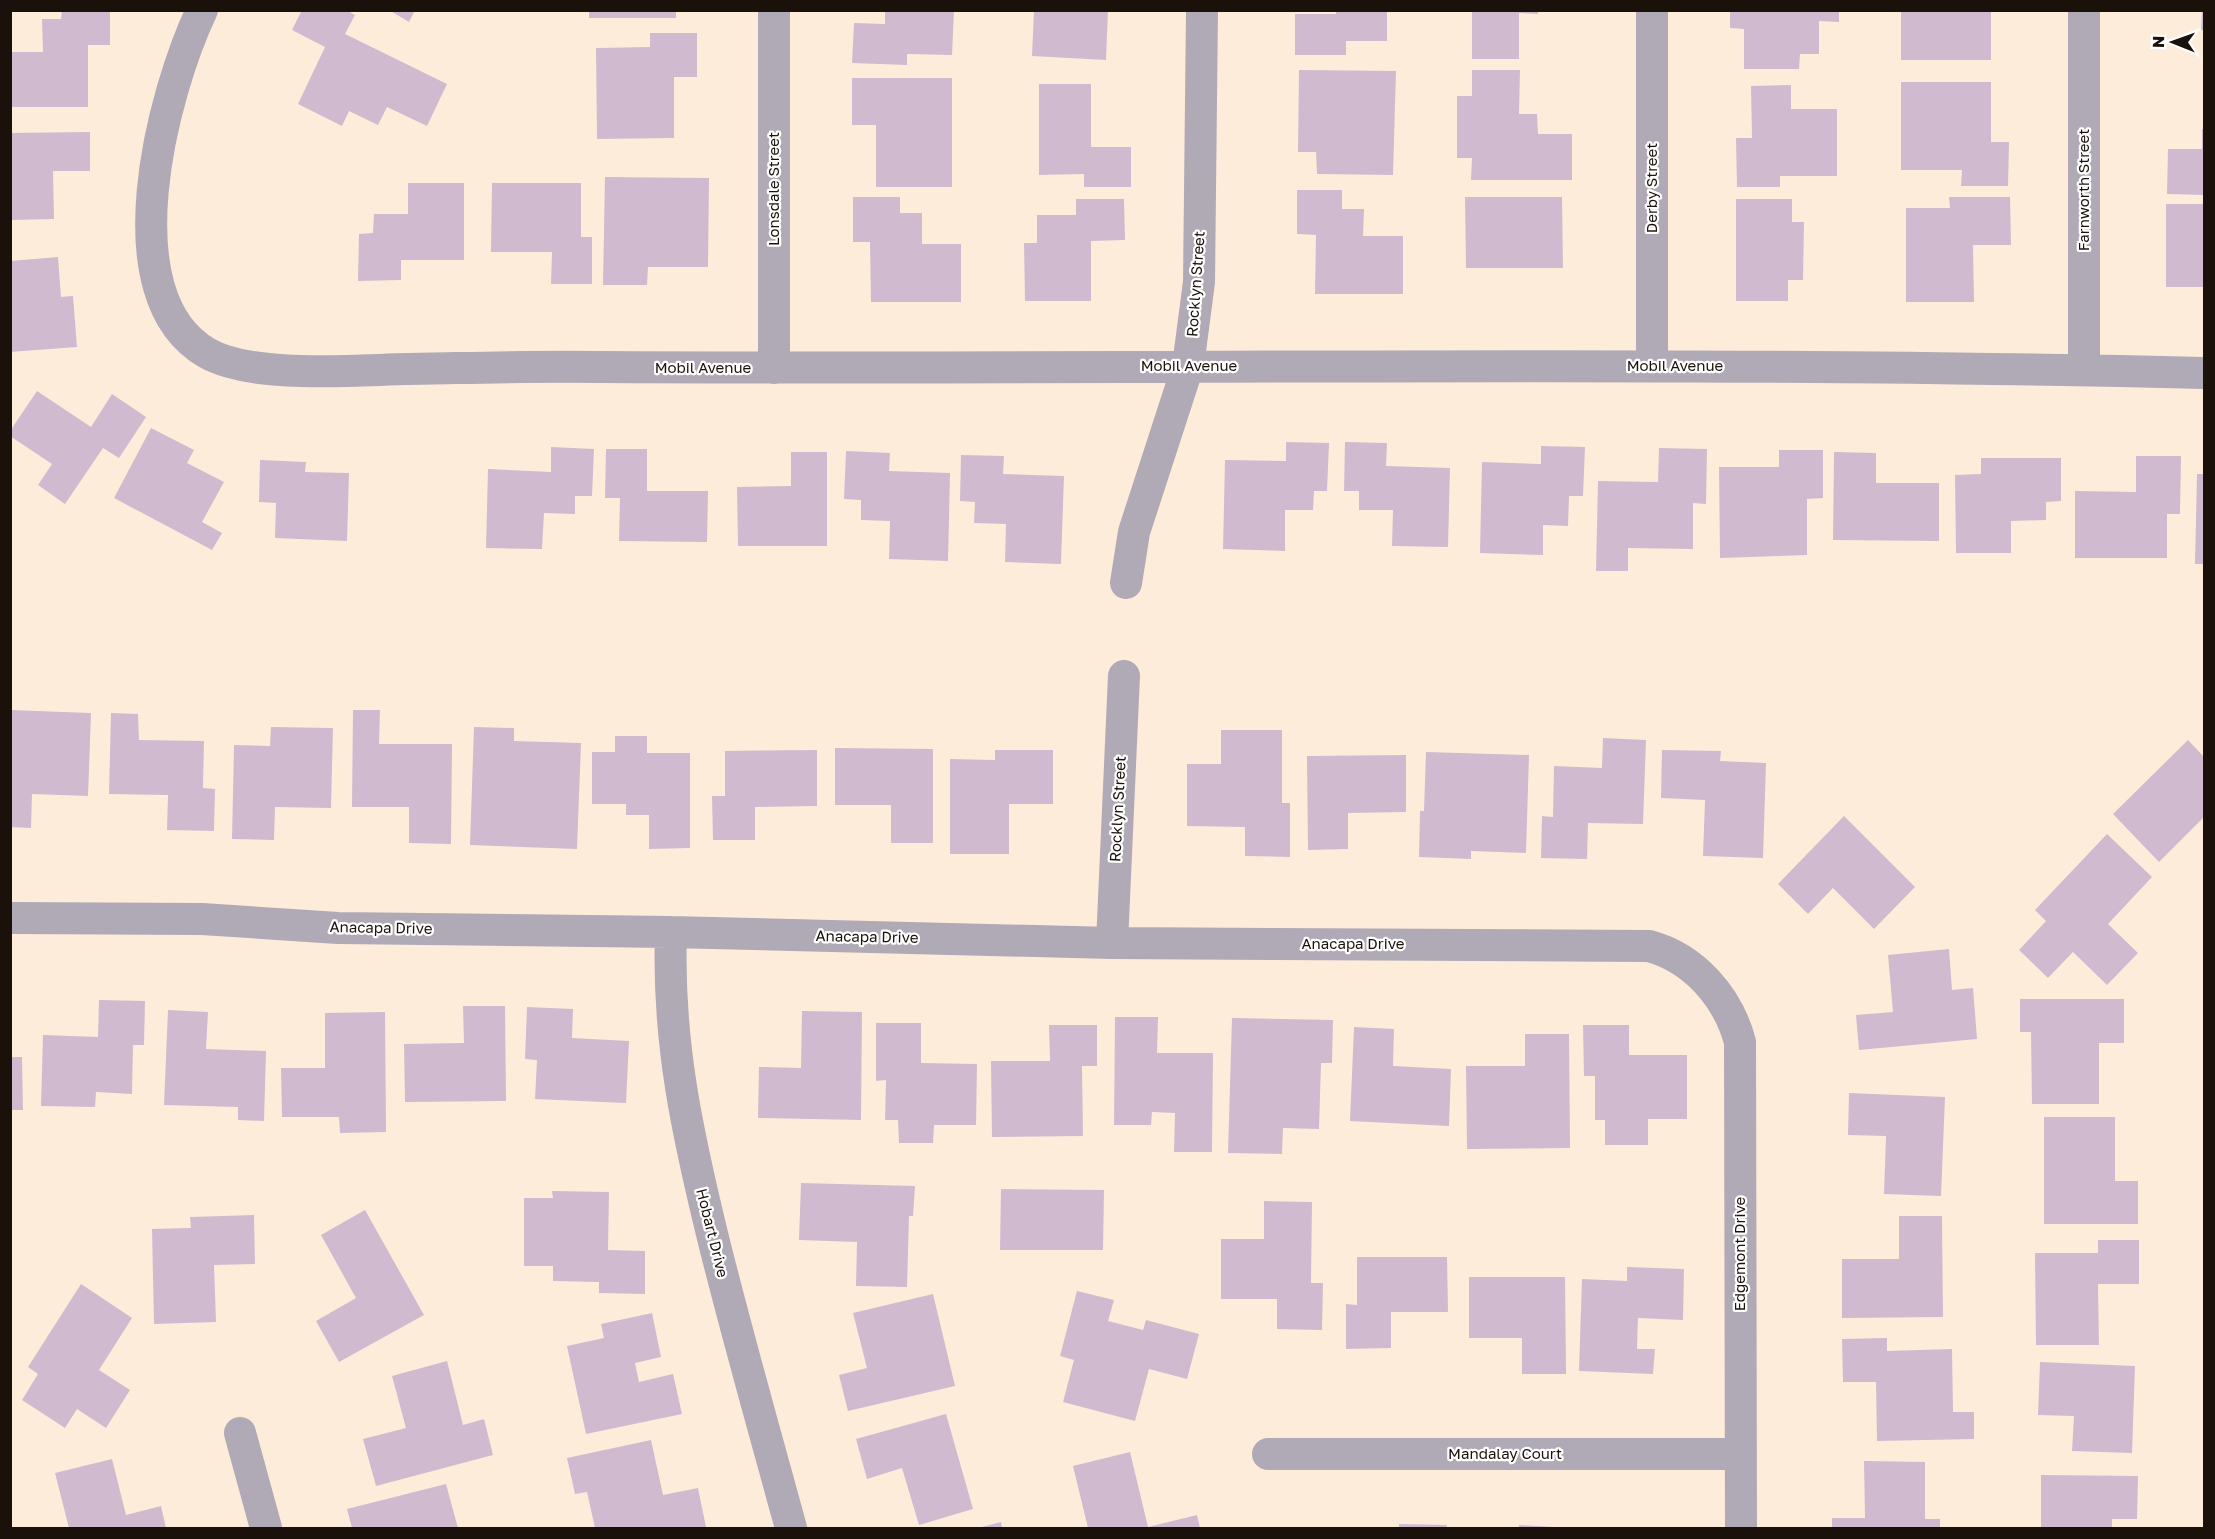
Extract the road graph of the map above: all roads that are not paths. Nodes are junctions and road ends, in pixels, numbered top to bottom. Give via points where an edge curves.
1 (202, 10) edge
2 (774, 10) edge
3 (1202, 10) edge
4 (1652, 10) edge
5 (2084, 10) edge
6 (1188, 366) junction
7 (1652, 366) junction
8 (774, 368) junction
9 (2085, 370) junction
10 (2205, 373) edge
11 (1126, 583) dead end
12 (1124, 676) dead end
13 (10, 918) edge
14 (671, 932) junction
15 (1112, 943) junction
16 (1712, 986) joint
17 (240, 1433) dead end
18 (1268, 1454) dead end
19 (1741, 1454) junction
20 (266, 1528) edge
21 (791, 1528) edge
22 (1741, 1528) edge

1 - 8 street, Mobil Avenue via 178,68 164,124 154,180 150,238 162,297 172,318 183,334 207,353 229,362 296,371
2 - 8 street, Lonsdale Street
3 - 6 street, Rocklyn Street via 1199,282
4 - 7 street, Derby Street
5 - 9 street, Farnworth Street
6 - 7 street, Mobil Avenue
6 - 8 street, Mobil Avenue
6 - 11 street, Rocklyn Street via 1134,532
7 - 9 street, Mobil Avenue
9 - 10 street, Mobil Avenue
12 - 15 street, Rocklyn Street
13 - 14 street, Anacapa Drive via 202,920 338,928
14 - 15 street, Anacapa Drive
14 - 21 street, Hobart Drive via 669,988 675,1057 692,1150 736,1332
15 - 16 street, Anacapa Drive via 1648,946 1690,965
16 - 19 street, Edgemont Drive via 1728,1010 1740,1042
17 - 20 street
18 - 19 street, Mandalay Court
19 - 22 street, Edgemont Drive

